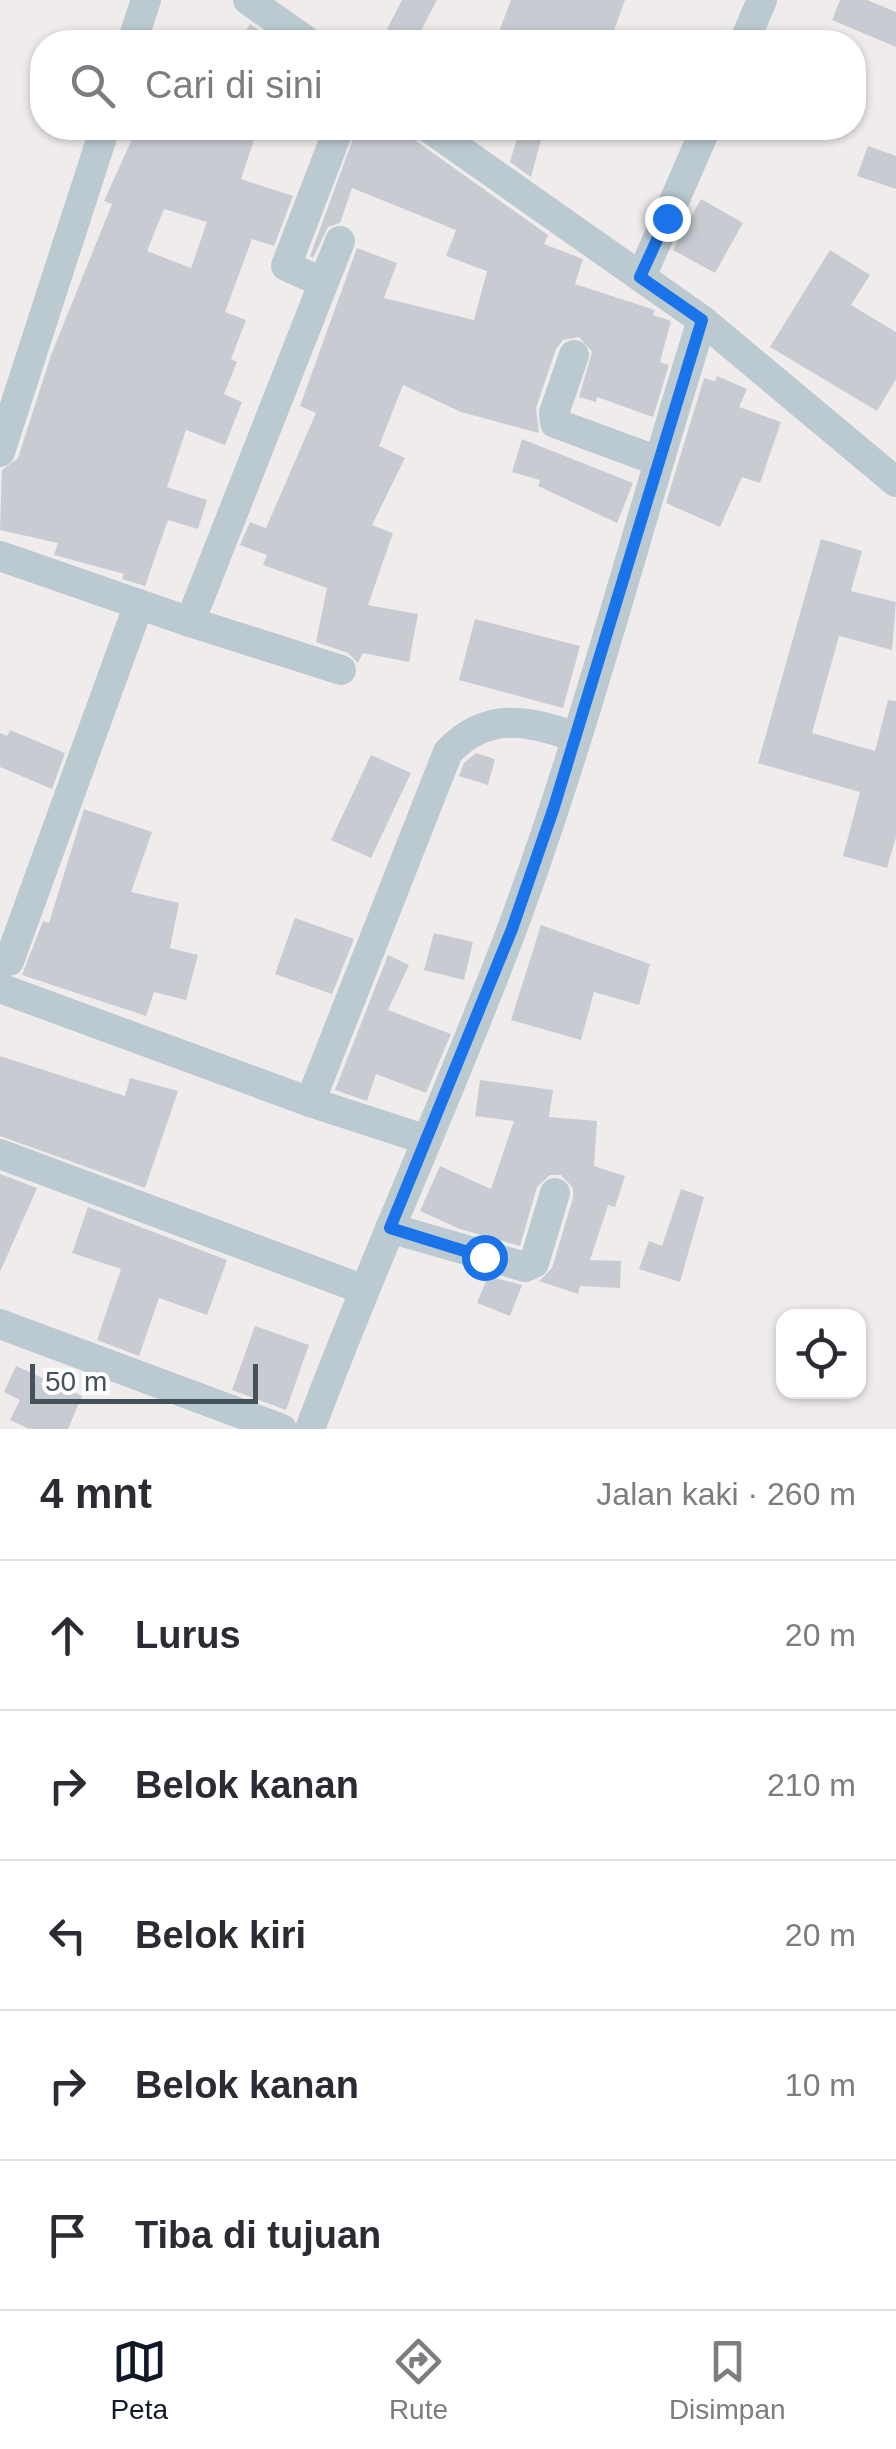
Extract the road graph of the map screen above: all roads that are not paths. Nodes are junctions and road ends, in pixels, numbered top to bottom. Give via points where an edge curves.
1 (146, 0) edge
2 (248, 0) edge
3 (762, 0) edge
4 (136, 30) edge
5 (291, 30) edge
6 (749, 30) edge
7 (101, 140) edge
8 (334, 140) edge
9 (445, 140) edge
10 (701, 140) edge
11 (340, 241) dead end
12 (640, 277) junction
13 (322, 282) junction
14 (702, 320) junction
15 (574, 354) dead end
16 (0, 452) edge
17 (658, 462) junction
18 (896, 482) edge
19 (0, 556) edge
20 (139, 604) junction
21 (190, 622) junction
22 (341, 670) dead end
23 (576, 737) junction
24 (2, 973) edge
25 (310, 1102) junction
26 (427, 1140) junction
27 (0, 1154) edge
28 (555, 1194) dead end
29 (390, 1228) junction
30 (362, 1289) junction
31 (0, 1324) edge
32 (282, 1429) edge
33 (310, 1429) edge

1 - 4 street
2 - 5 street
3 - 6 street
7 - 16 street
8 - 13 street via 286,266
9 - 12 street
10 - 12 street
11 - 13 street
12 - 14 street
13 - 21 street
14 - 17 street
14 - 18 street
15 - 17 street via 555,423
17 - 23 street
19 - 20 street
20 - 21 street
20 - 24 street
21 - 22 street
23 - 25 street via 508,719 463,737 448,752
23 - 26 street via 512,929
24 - 25 street
25 - 26 street
26 - 29 street
27 - 30 street
28 - 29 street via 534,1262 525,1266
29 - 30 street
30 - 33 street
31 - 32 street

